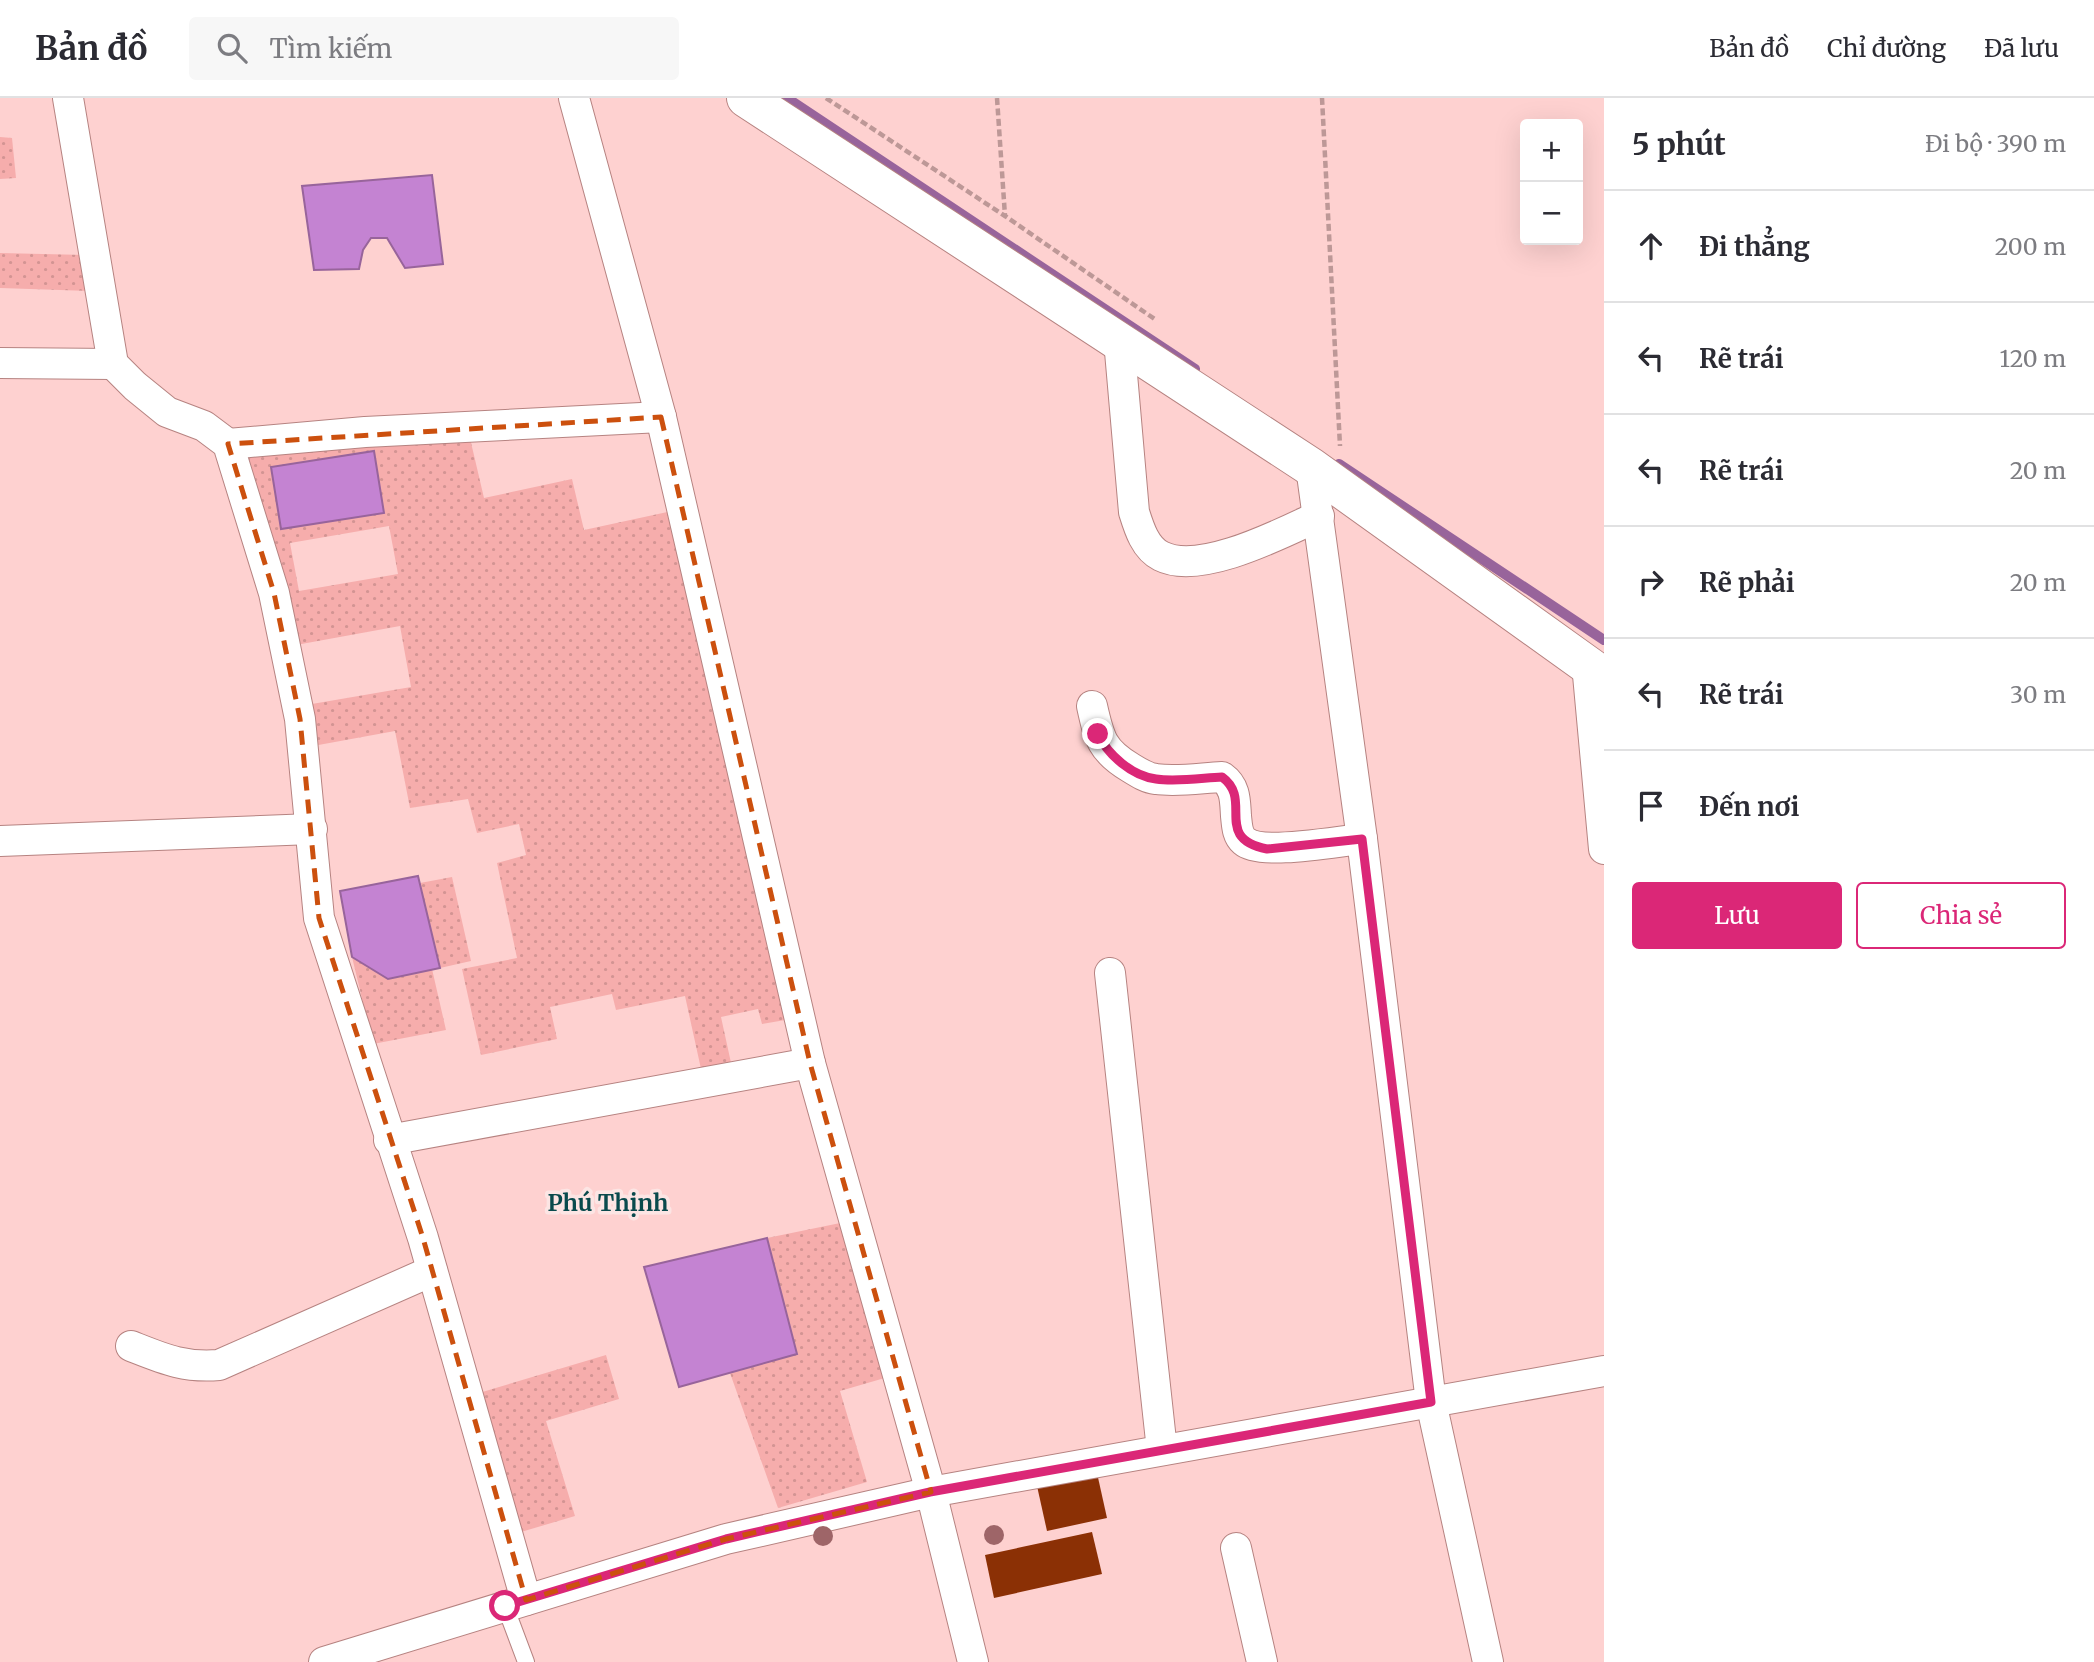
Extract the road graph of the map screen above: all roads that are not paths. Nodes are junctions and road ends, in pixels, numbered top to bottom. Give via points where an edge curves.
1 (68, 98) edge
2 (574, 98) edge
3 (746, 98) edge
4 (1119, 341) junction
5 (0, 363) edge
6 (113, 364) junction
7 (661, 417) junction
8 (228, 444) junction
9 (1325, 457) junction
10 (1319, 516) junction
11 (1596, 670) edge
12 (1092, 706) dead end
13 (312, 830) junction
14 (1362, 839) junction
15 (0, 841) edge
16 (1604, 849) edge
17 (1110, 973) dead end
18 (810, 1063) junction
19 (390, 1140) junction
20 (432, 1270) junction
21 (131, 1346) dead end
22 (1604, 1371) edge
23 (1431, 1402) junction
24 (1162, 1450) junction
25 (930, 1492) junction
26 (1236, 1548) dead end
27 (516, 1603) junction
28 (379, 1654) edge
29 (324, 1662) edge
30 (526, 1662) edge
31 (973, 1662) edge
32 (1262, 1662) edge
33 (1488, 1662) edge

1 - 6 street
2 - 7 street
3 - 4 main road
4 - 9 main road
4 - 10 street via 1133,512 1142,536 1159,555 1176,562 1208,560
5 - 6 street
6 - 8 street via 167,412 204,426
7 - 8 street
7 - 18 street
8 - 13 street via 274,593 300,719
9 - 10 street
9 - 11 main road
10 - 14 street
11 - 16 street
12 - 14 street via 1104,747 1143,775 1157,779 1222,777 1229,782 1238,834 1245,842 1267,849
13 - 15 street
13 - 19 street via 319,918
14 - 23 street
17 - 24 street
18 - 19 street
18 - 25 street
19 - 20 street
20 - 21 street via 219,1365 195,1367
20 - 27 street
22 - 23 street
23 - 24 street
23 - 33 street
24 - 25 street
25 - 27 street via 726,1539
25 - 31 street
26 - 32 street
27 - 28 street
27 - 30 lane
28 - 29 street

